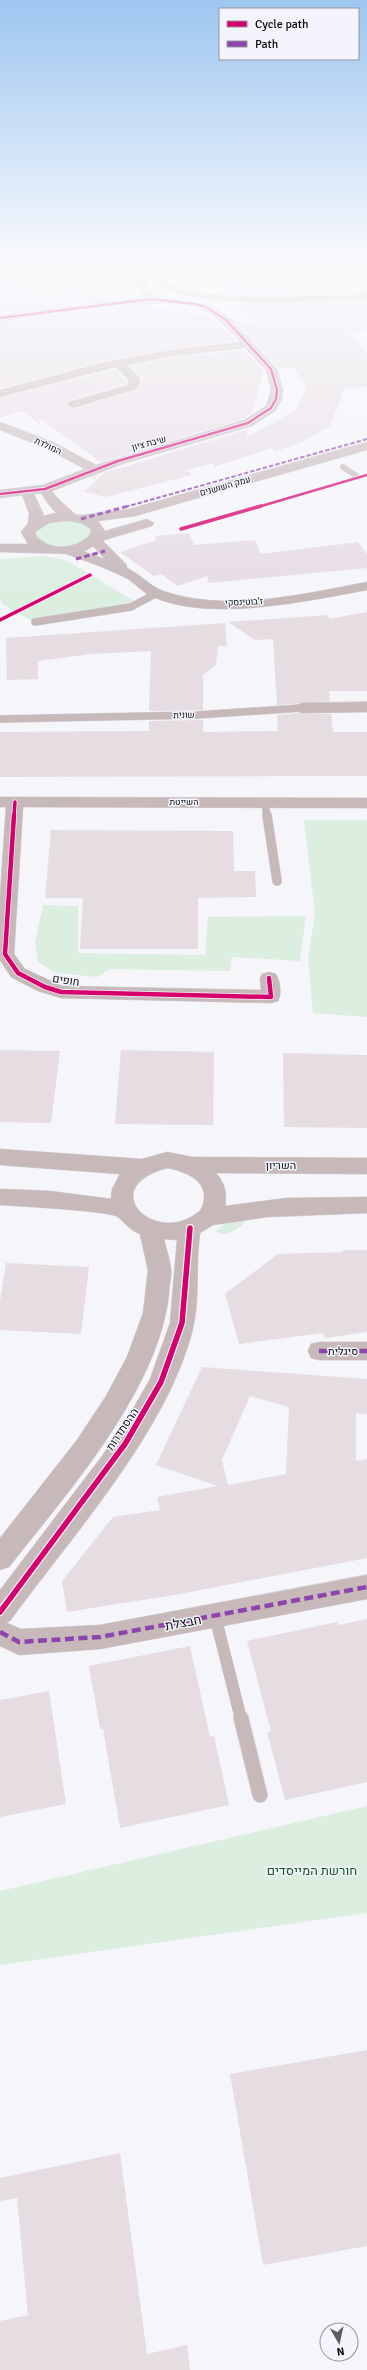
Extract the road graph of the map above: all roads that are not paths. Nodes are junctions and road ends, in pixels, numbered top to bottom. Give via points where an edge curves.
1 (64, 376) edge
2 (132, 376) edge
3 (274, 376) edge
4 (0, 394) edge
5 (72, 404) dead end
6 (0, 426) edge
7 (367, 446) edge
8 (367, 460) edge
9 (343, 467) junction
10 (95, 470) junction
11 (328, 471) dead end
12 (358, 477) dead end
13 (45, 489) junction
14 (27, 493) junction
15 (0, 494) edge
16 (75, 518) junction
17 (161, 519) dead end
18 (33, 525) junction
19 (12, 532) dead end
20 (95, 539) junction
21 (0, 548) edge
22 (48, 549) junction
23 (69, 550) junction
24 (127, 573) junction
25 (367, 586) edge
26 (157, 593) junction
27 (35, 622) dead end
28 (302, 708) joint
29 (367, 708) edge
30 (0, 719) edge
31 (8, 802) edge
32 (265, 802) junction
33 (367, 803) edge
34 (277, 881) dead end
35 (270, 978) dead end
36 (0, 1157) edge
37 (194, 1165) junction
38 (367, 1166) edge
39 (140, 1167) junction
40 (0, 1197) edge
41 (367, 1205) edge
42 (124, 1210) junction
43 (198, 1223) junction
44 (150, 1229) junction
45 (319, 1351) dead end
46 (367, 1351) edge
47 (0, 1558) edge
48 (367, 1587) edge
49 (0, 1612) edge
50 (215, 1616) junction
51 (0, 1632) edge
52 (260, 1794) dead end

1 - 4 street
2 - 5 street via 134,378 132,387
3 - 10 street, שיבת ציון via 276,399 266,412 248,423 135,455
6 - 10 street, המולדת via 49,444
7 - 16 street, עמק השושנים via 130,513
8 - 9 street
9 - 11 street
9 - 12 lane
10 - 13 street, שיבת ציון
13 - 14 street, שיבת ציון
13 - 16 street via 55,505
14 - 15 street, שיבת ציון
14 - 18 street via 36,513
16 - 18 street, עמק השושנים via 50,518
16 - 20 street via 97,528
17 - 20 street
18 - 19 street
18 - 22 street via 28,532 30,540
20 - 23 street via 84,546
20 - 24 street, ז'בוטינסקי
21 - 22 street
22 - 23 street
23 - 24 street, ז'בוטינסקי
24 - 26 street, ז'בוטינסקי
25 - 26 street, ז'בוטינסקי via 234,603 197,602
26 - 27 lane via 131,607
28 - 29 street, שונית
28 - 30 lane, שונית via 197,715
31 - 32 street, השייטת
31 - 35 street, חופים via 5,954 18,973 61,992 271,997
32 - 33 street, השייטת
32 - 34 lane
36 - 39 street
37 - 38 street, השריון
37 - 39 street via 167,1160
37 - 43 street via 210,1177 216,1193 215,1202
39 - 42 street via 123,1186
40 - 42 street via 50,1199
41 - 43 street via 292,1205 247,1209
42 - 44 street via 140,1225
43 - 44 street via 177,1231
43 - 49 street, ההסתדרות via 187,1242 182,1324 168,1370 151,1405 120,1451
44 - 47 street, ההסתדרות via 159,1257 159,1289 157,1304 138,1362 122,1394 101,1426
45 - 46 street, סיגלית
48 - 50 street, חבצלת
50 - 51 street, חבצלת via 100,1637 51,1642 19,1642
50 - 52 lane

